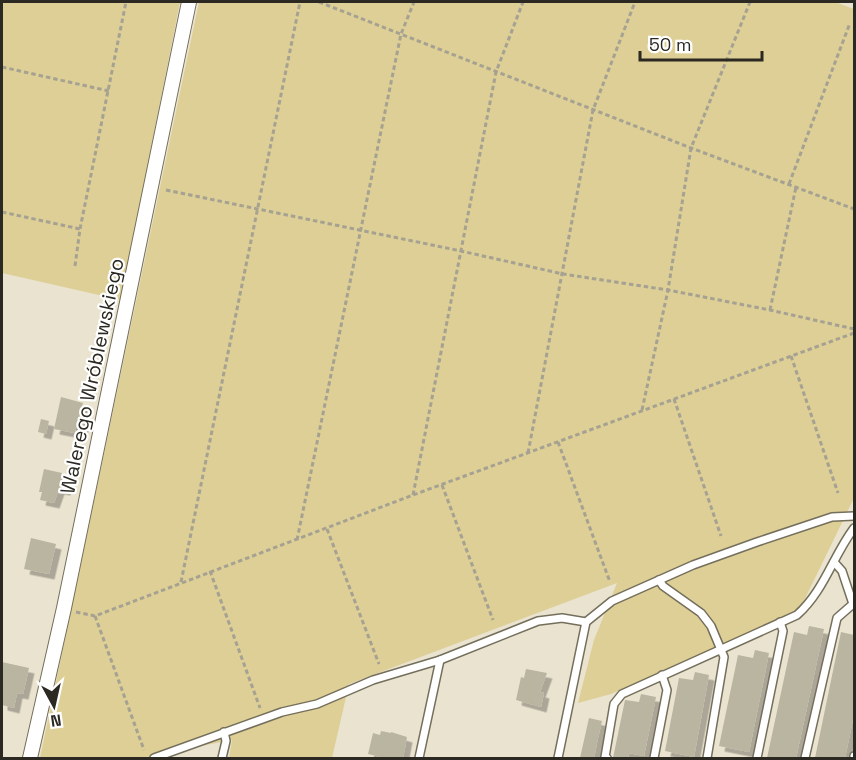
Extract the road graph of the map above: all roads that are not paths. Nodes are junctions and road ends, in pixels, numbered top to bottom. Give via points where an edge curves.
1 (189, 2) edge
2 (855, 516) edge
3 (855, 528) edge
4 (834, 562) junction
5 (659, 580) junction
6 (854, 605) edge
7 (586, 622) junction
8 (780, 622) junction
9 (720, 648) junction
10 (440, 660) junction
11 (662, 675) junction
12 (224, 732) junction
13 (30, 759) edge
14 (154, 759) edge
15 (222, 759) edge
16 (419, 759) edge
17 (558, 759) edge
18 (607, 759) edge
19 (654, 759) edge
20 (707, 759) edge
21 (757, 759) edge
22 (805, 759) edge

1 - 13 street, Walerego Wróblewskiego
2 - 5 lane via 832,517
3 - 4 lane
4 - 6 lane via 842,571
4 - 8 lane via 809,604 797,615
5 - 7 lane via 612,601
5 - 9 lane via 701,613
6 - 22 lane via 837,618
7 - 10 lane via 562,618 538,621
7 - 17 lane
8 - 9 lane
8 - 21 lane via 783,631
9 - 11 lane
9 - 20 lane via 724,657
10 - 12 lane
10 - 16 lane
11 - 18 lane via 622,694 614,704
11 - 19 lane via 667,690
12 - 14 lane
12 - 15 lane

